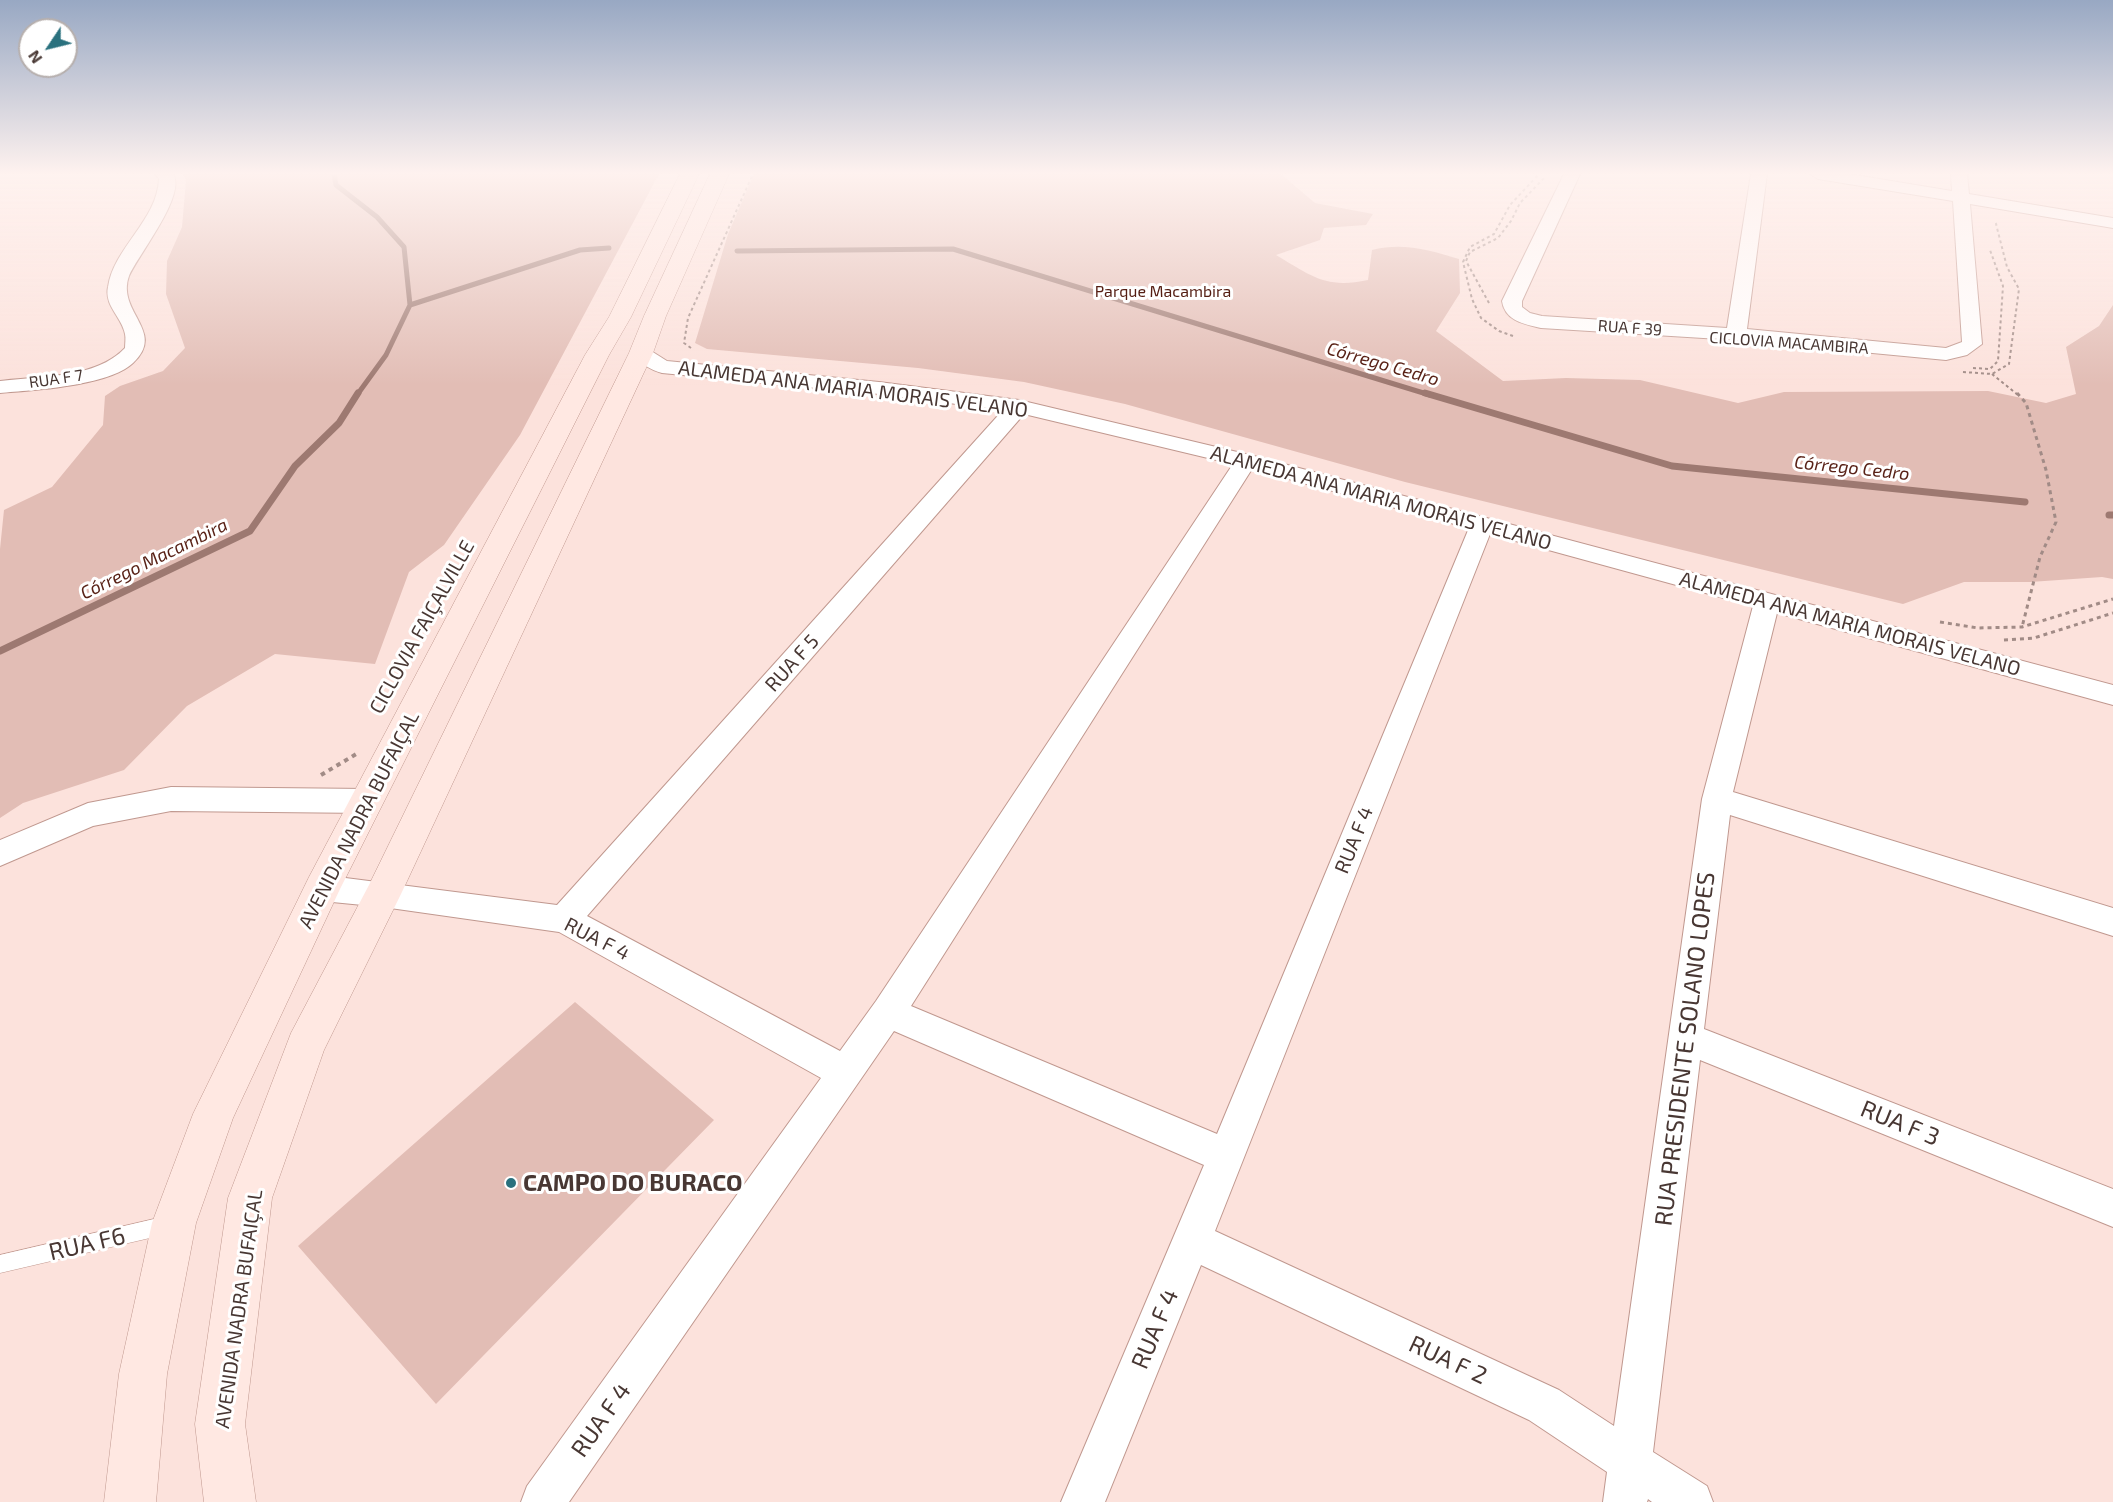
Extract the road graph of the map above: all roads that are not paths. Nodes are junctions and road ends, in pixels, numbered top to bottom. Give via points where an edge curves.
1 (136, 244) edge
2 (656, 244) edge
3 (688, 244) edge
4 (1539, 244) edge
5 (1749, 244) edge
6 (1965, 244) edge
7 (1736, 334) junction
8 (640, 353) junction
9 (0, 387) edge
10 (1019, 406) junction
11 (1246, 461) junction
12 (1482, 524) junction
13 (1767, 601) junction
14 (2113, 695) edge
15 (1717, 799) junction
16 (368, 801) junction
17 (0, 854) edge
18 (322, 888) junction
19 (383, 894) junction
20 (564, 919) junction
21 (2113, 922) edge
22 (888, 1012) junction
23 (1687, 1038) junction
24 (846, 1073) junction
25 (1226, 1156) junction
26 (2113, 1208) edge
27 (174, 1223) junction
28 (1192, 1240) junction
29 (0, 1264) edge
30 (1630, 1462) junction
31 (130, 1502) edge
32 (230, 1502) edge
33 (543, 1502) edge
34 (1083, 1502) edge
35 (1625, 1502) edge
36 (1691, 1502) edge

1 - 9 street, RUA F 7 via 115,292 135,334 136,347 131,357 112,369
2 - 16 main road, AVENIDA NADRA BUFAIÇAL
3 - 8 main road, AVENIDA NADRA BUFAIÇAL
4 - 7 street, RUA F 39 via 1512,301 1513,309 1524,317 1540,322
5 - 7 street
6 - 7 street via 1972,344 1960,351 1946,354
8 - 10 street, ALAMEDA ANA MARIA MORAIS VELANO via 662,368 879,388
8 - 19 main road, AVENIDA NADRA BUFAIÇAL
10 - 11 street, ALAMEDA ANA MARIA MORAIS VELANO
10 - 20 street, RUA F 5
11 - 12 street, ALAMEDA ANA MARIA MORAIS VELANO
11 - 22 street, RUA F 4
12 - 13 street, ALAMEDA ANA MARIA MORAIS VELANO
12 - 25 street, RUA F 4
13 - 14 street, ALAMEDA ANA MARIA MORAIS VELANO
13 - 15 street, RUA PRESIDENTE SOLANO LOPES
15 - 21 street
15 - 23 street, RUA PRESIDENTE SOLANO LOPES
16 - 17 street via 171,800 88,815
16 - 18 main road, AVENIDA NADRA BUFAIÇAL
18 - 19 street, RUA F 4
18 - 27 main road, AVENIDA NADRA BUFAIÇAL via 214,1114
19 - 20 street, RUA F 4
19 - 32 main road, AVENIDA NADRA BUFAIÇAL via 305,1046 250,1198 220,1424
20 - 24 street, RUA F 4
22 - 24 street, RUA F 4
22 - 25 street
23 - 26 street, RUA F 3
23 - 30 street, RUA PRESIDENTE SOLANO LOPES
24 - 33 street, RUA F 4
25 - 28 street, RUA F 4
27 - 29 lane, RUA F6
27 - 31 main road, AVENIDA NADRA BUFAIÇAL via 143,1374
28 - 30 street, RUA F 2 via 1544,1405
28 - 34 street, RUA F 4
30 - 35 street, RUA PRESIDENTE SOLANO LOPES
30 - 36 street, RUA F 2

